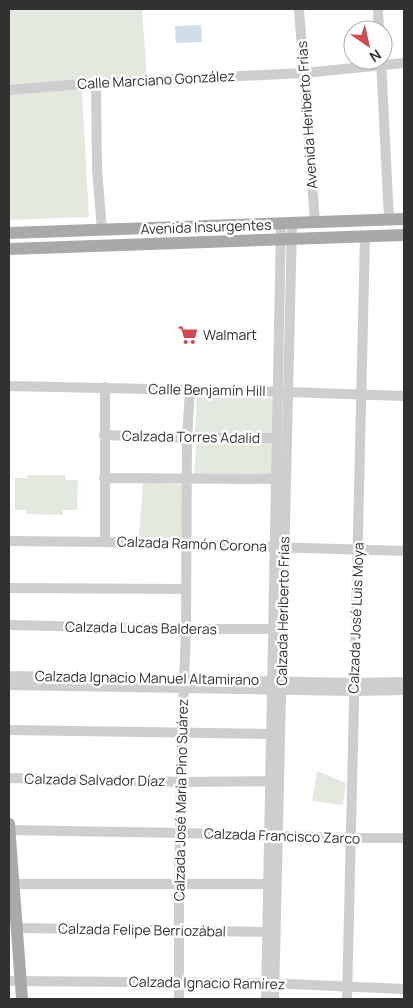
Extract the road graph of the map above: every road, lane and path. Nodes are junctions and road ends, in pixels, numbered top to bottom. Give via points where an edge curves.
1 (299, 9) edge
2 (343, 67) edge
3 (381, 70) edge
4 (304, 72) junction
5 (96, 83) junction
6 (9, 90) edge
7 (389, 219) junction
8 (404, 219) edge
9 (315, 222) junction
10 (287, 223) junction
11 (102, 230) junction
12 (9, 233) edge
13 (404, 235) edge
14 (365, 236) junction
15 (286, 239) junction
16 (9, 249) edge
17 (9, 386) edge
18 (105, 388) junction
19 (190, 390) junction
20 (283, 392) junction
21 (360, 395) junction
22 (404, 396) edge
23 (104, 435) junction
24 (187, 438) junction
25 (277, 438) junction
26 (104, 478) junction
27 (276, 479) junction
28 (187, 480) junction
29 (9, 540) edge
30 (105, 542) junction
31 (186, 545) junction
32 (280, 547) junction
33 (359, 549) junction
34 (404, 551) edge
35 (9, 588) edge
36 (186, 589) junction
37 (9, 625) edge
38 (186, 629) junction
39 (273, 629) junction
40 (9, 676) edge
41 (404, 682) edge
42 (184, 683) junction
43 (9, 684) edge
44 (277, 684) junction
45 (354, 687) junction
46 (404, 690) edge
47 (9, 730) edge
48 (182, 733) junction
49 (271, 734) junction
50 (9, 778) edge
51 (270, 780) junction
52 (182, 782) junction
53 (9, 824) edge
54 (9, 830) edge
55 (181, 833) junction
56 (273, 836) junction
57 (350, 838) junction
58 (404, 838) edge
59 (13, 884) junction
60 (179, 884) junction
61 (268, 884) junction
62 (16, 928) junction
63 (179, 930) junction
64 (267, 932) junction
65 (15, 981) edge
66 (178, 982) junction
67 (270, 984) junction
68 (347, 987) junction
69 (404, 989) edge
70 (22, 999) edge
71 (179, 999) edge
72 (266, 999) edge
73 (274, 999) edge
74 (347, 999) edge

1 - 4 street, Avenida Heriberto Frías
2 - 4 street, Calle Marciano González
3 - 7 street
4 - 5 street, Calle Marciano González
4 - 9 street, Avenida Heriberto Frías
5 - 6 street, Calle Marciano González
5 - 11 street via 97,169
7 - 8 main road, Avenida Insurgentes
7 - 9 main road, Avenida Insurgentes
9 - 10 main road, Avenida Insurgentes
10 - 11 main road, Avenida Insurgentes
10 - 15 street, Calzada Heriberto Frías
11 - 12 main road, Avenida Insurgentes
13 - 14 main road, Avenida Insurgentes
14 - 15 main road, Avenida Insurgentes
14 - 21 street, Calzada José Luis Moya
15 - 16 main road, Avenida Insurgentes
15 - 20 street, Calzada Heriberto Frías
17 - 18 street, Calle Benjamín Hill
18 - 19 street, Calle Benjamín Hill
18 - 23 street
19 - 20 street, Calle Benjamín Hill
19 - 24 street, Calzada José María Pino Suárez
20 - 21 street, Calle Benjamín Hill
20 - 25 street, Calzada Heriberto Frías
20 - 32 street, Calzada Heriberto Frías
21 - 22 street, Calle Benjamín Hill
21 - 33 street, Calzada José Luis Moya
23 - 24 street, Calzada Torres Adalid
23 - 26 street
24 - 25 street, Calzada Torres Adalid
24 - 28 street, Calzada José María Pino Suárez
25 - 27 street, Calzada Heriberto Frías
26 - 28 street
26 - 30 street
27 - 28 street
27 - 32 street, Calzada Heriberto Frías
28 - 31 street, Calzada José María Pino Suárez
29 - 30 street, Calzada Ramón Corona
30 - 31 street, Calzada Ramón Corona
31 - 32 street, Calzada Ramón Corona
31 - 36 street, Calzada José María Pino Suárez
32 - 33 street, Calzada Ramón Corona
32 - 39 street, Calzada Heriberto Frías
32 - 44 street, Calzada Heriberto Frías
33 - 34 street, Calzada Ramón Corona
33 - 45 street, Calzada José Luis Moya
35 - 36 street
36 - 38 street, Calzada José María Pino Suárez
37 - 38 street, Calzada Lucas Balderas
38 - 39 street, Calzada Lucas Balderas
38 - 42 street, Calzada José María Pino Suárez
39 - 44 street, Calzada Heriberto Frías
40 - 42 street, Calzada Ignacio Manuel Altamirano
41 - 45 street, Calzada Ignacio Manuel Altamirano
42 - 43 street, Calzada Ignacio Manuel Altamirano
42 - 44 street, Calzada Ignacio Manuel Altamirano
42 - 48 street, Calzada José María Pino Suárez
44 - 45 street, Calzada Ignacio Manuel Altamirano
44 - 49 street, Calzada Heriberto Frías
44 - 56 street, Calzada Heriberto Frías
45 - 46 street, Calzada Ignacio Manuel Altamirano
45 - 57 street, Calzada José Luis Moya
47 - 48 street
48 - 49 street
48 - 52 street, Calzada José María Pino Suárez
49 - 51 street, Calzada Heriberto Frías
50 - 52 street, Calzada Salvador Díaz
51 - 52 street, Calzada Salvador Díaz
51 - 56 street, Calzada Heriberto Frías
52 - 55 street, Calzada José María Pino Suárez
53 - 54 main road
54 - 55 street, Calzada Francisco Zarco
54 - 59 main road
55 - 56 street, Calzada Francisco Zarco
55 - 60 street, Calzada José María Pino Suárez
56 - 57 street, Calzada Francisco Zarco
56 - 61 street, Calzada Heriberto Frías
56 - 67 street, Calzada Heriberto Frías
57 - 58 street, Calzada Francisco Zarco
57 - 68 street, Calzada José Luis Moya
59 - 60 street
59 - 62 main road
60 - 61 street
60 - 63 street, Calzada José María Pino Suárez
61 - 64 street, Calzada Heriberto Frías
62 - 63 street, Calzada Felipe Berriozábal
62 - 65 main road
63 - 64 street, Calzada Felipe Berriozábal
63 - 66 street, Calzada José María Pino Suárez
64 - 67 street, Calzada Heriberto Frías
65 - 66 street, Calzada Ignacio Ramírez
65 - 70 main road
66 - 67 street, Calzada Ignacio Ramírez
66 - 71 street, Calzada José María Pino Suárez
67 - 68 street, Calzada Ignacio Ramírez
67 - 72 street, Calzada Heriberto Frías
67 - 73 street, Calzada Heriberto Frías
68 - 69 street, Calzada Ignacio Ramírez
68 - 74 street, Calzada José Luis Moya

